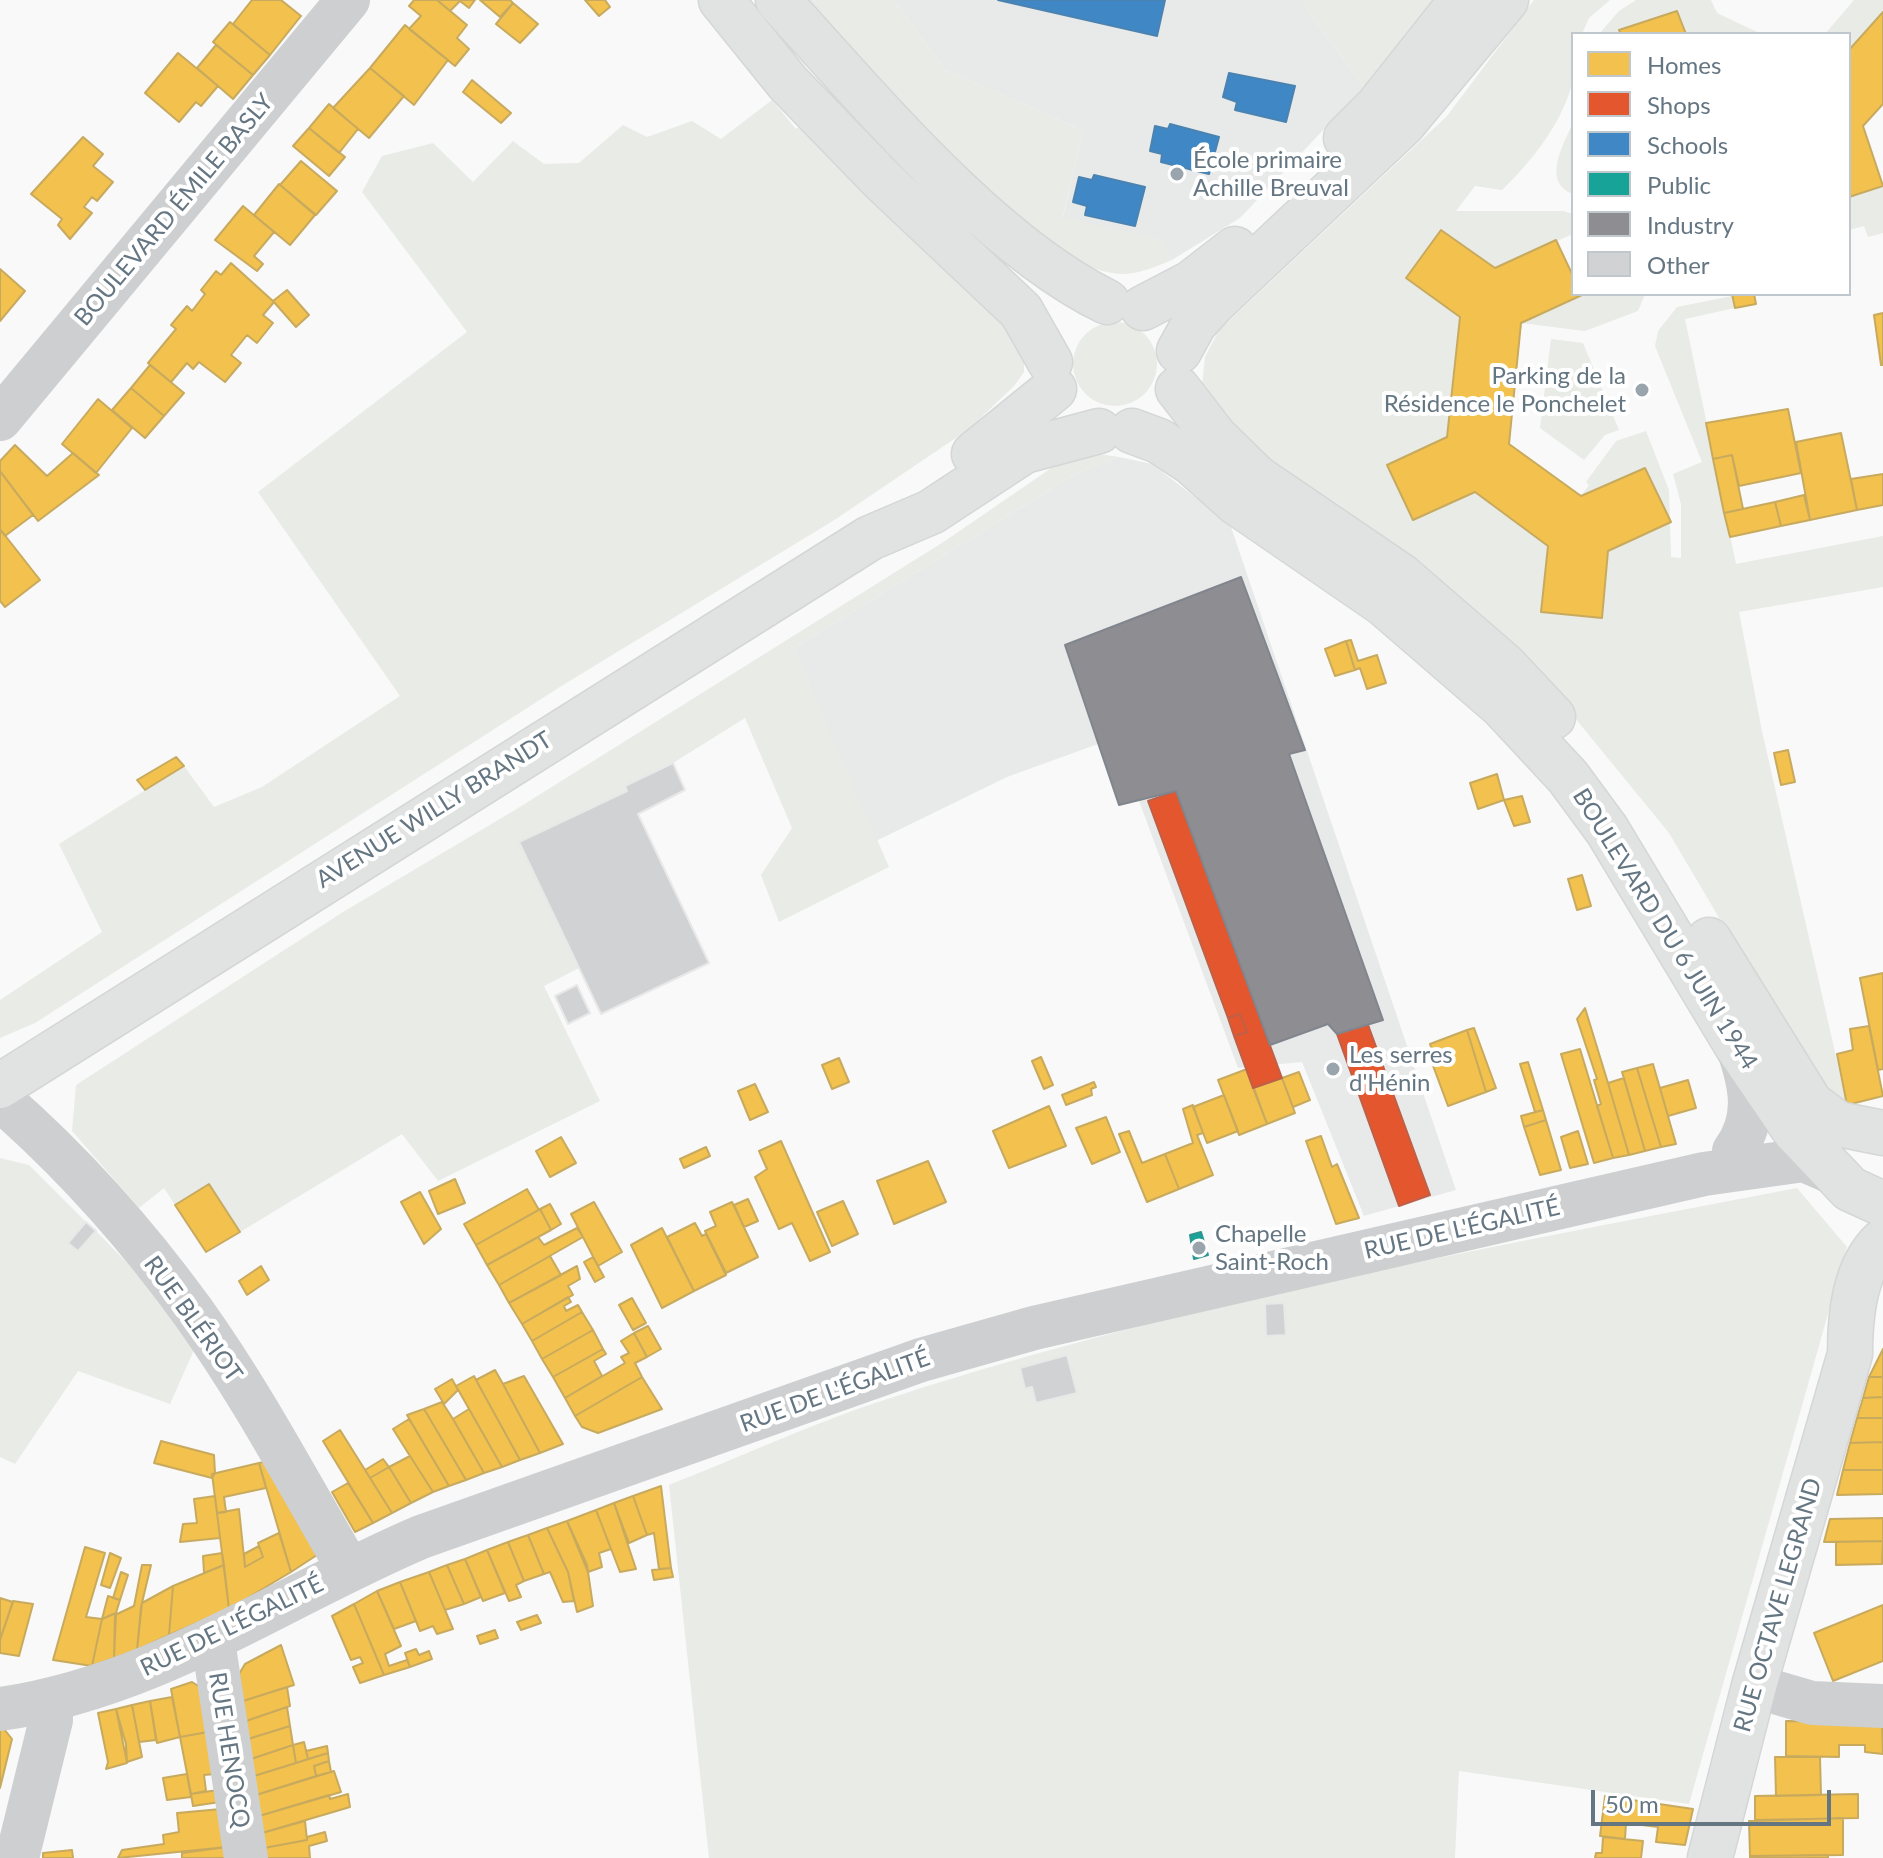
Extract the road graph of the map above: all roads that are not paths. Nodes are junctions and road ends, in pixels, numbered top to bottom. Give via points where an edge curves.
1 (348, 0) edge
2 (721, 0) edge
3 (778, 0) edge
4 (1462, 0) edge
5 (1506, 0) edge
6 (1125, 305) junction
7 (1179, 370) junction
8 (1052, 376) junction
9 (0, 419) edge
10 (1116, 431) junction
11 (870, 538) junction
12 (1737, 1046) junction
13 (0, 1086) edge
14 (0, 1099) edge
15 (1838, 1124) junction
16 (1795, 1131) junction
17 (1883, 1133) edge
18 (1719, 1162) junction
19 (1834, 1173) junction
20 (1883, 1204) edge
21 (1883, 1241) edge
22 (1883, 1314) edge
23 (1850, 1354) junction
24 (348, 1568) junction
25 (213, 1641) junction
26 (1754, 1686) junction
27 (51, 1702) junction
28 (1883, 1706) edge
29 (0, 1709) edge
30 (17, 1858) edge
31 (246, 1858) edge
32 (1710, 1858) edge

1 - 9 street, BOULEVARD ÉMILE BASLY
2 - 8 main road via 788,83 1021,311
3 - 6 main road via 981,211 1056,273
4 - 6 main road via 1378,106 1240,245 1191,283
5 - 7 main road via 1403,124 1194,324
6 - 7 main road via 1171,331
6 - 8 main road via 1080,312 1068,322 1059,333
7 - 10 main road via 1161,415
7 - 15 main road, BOULEVARD DU 6 JUIN 1944 via 1215,437 1257,478 1401,576 1505,666 1574,740 1635,821 1804,1094
8 - 10 main road via 1070,415
8 - 11 main road, AVENUE WILLY BRANDT via 1000,436 918,493
10 - 11 main road, AVENUE WILLY BRANDT via 1024,451 931,512
10 - 12 main road, BOULEVARD DU 6 JUIN 1944 via 1159,441 1191,462 1237,503 1384,604 1502,706 1568,777 1607,830
11 - 13 main road, AVENUE WILLY BRANDT
12 - 16 main road, BOULEVARD DU 6 JUIN 1944
12 - 18 street via 1751,1112 1747,1132
14 - 24 street, RUE BLÉRIOT via 131,1234 193,1312
15 - 16 street, RUE DE L'ÉGALITÉ
15 - 17 main road
16 - 18 street, RUE DE L'ÉGALITÉ
16 - 19 main road, BOULEVARD DU 6 JUIN 1944
18 - 19 street, RUE DE L'ÉGALITÉ via 1804,1160
18 - 24 street, RUE DE L'ÉGALITÉ via 950,1351 435,1532
19 - 20 main road, BOULEVARD DU 6 JUIN 1944 via 1850,1189
21 - 23 main road, RUE OCTAVE LEGRAND via 1862,1274 1850,1319
22 - 23 main road, RUE OCTAVE LEGRAND
23 - 26 main road, RUE OCTAVE LEGRAND
24 - 25 street, RUE DE L'ÉGALITÉ
25 - 27 street, RUE DE L'ÉGALITÉ via 113,1683
25 - 31 street, RUE HENOCQ
26 - 28 street via 1812,1703
26 - 32 main road, RUE OCTAVE LEGRAND
27 - 29 street, RUE DE L'ÉGALITÉ
27 - 30 street

